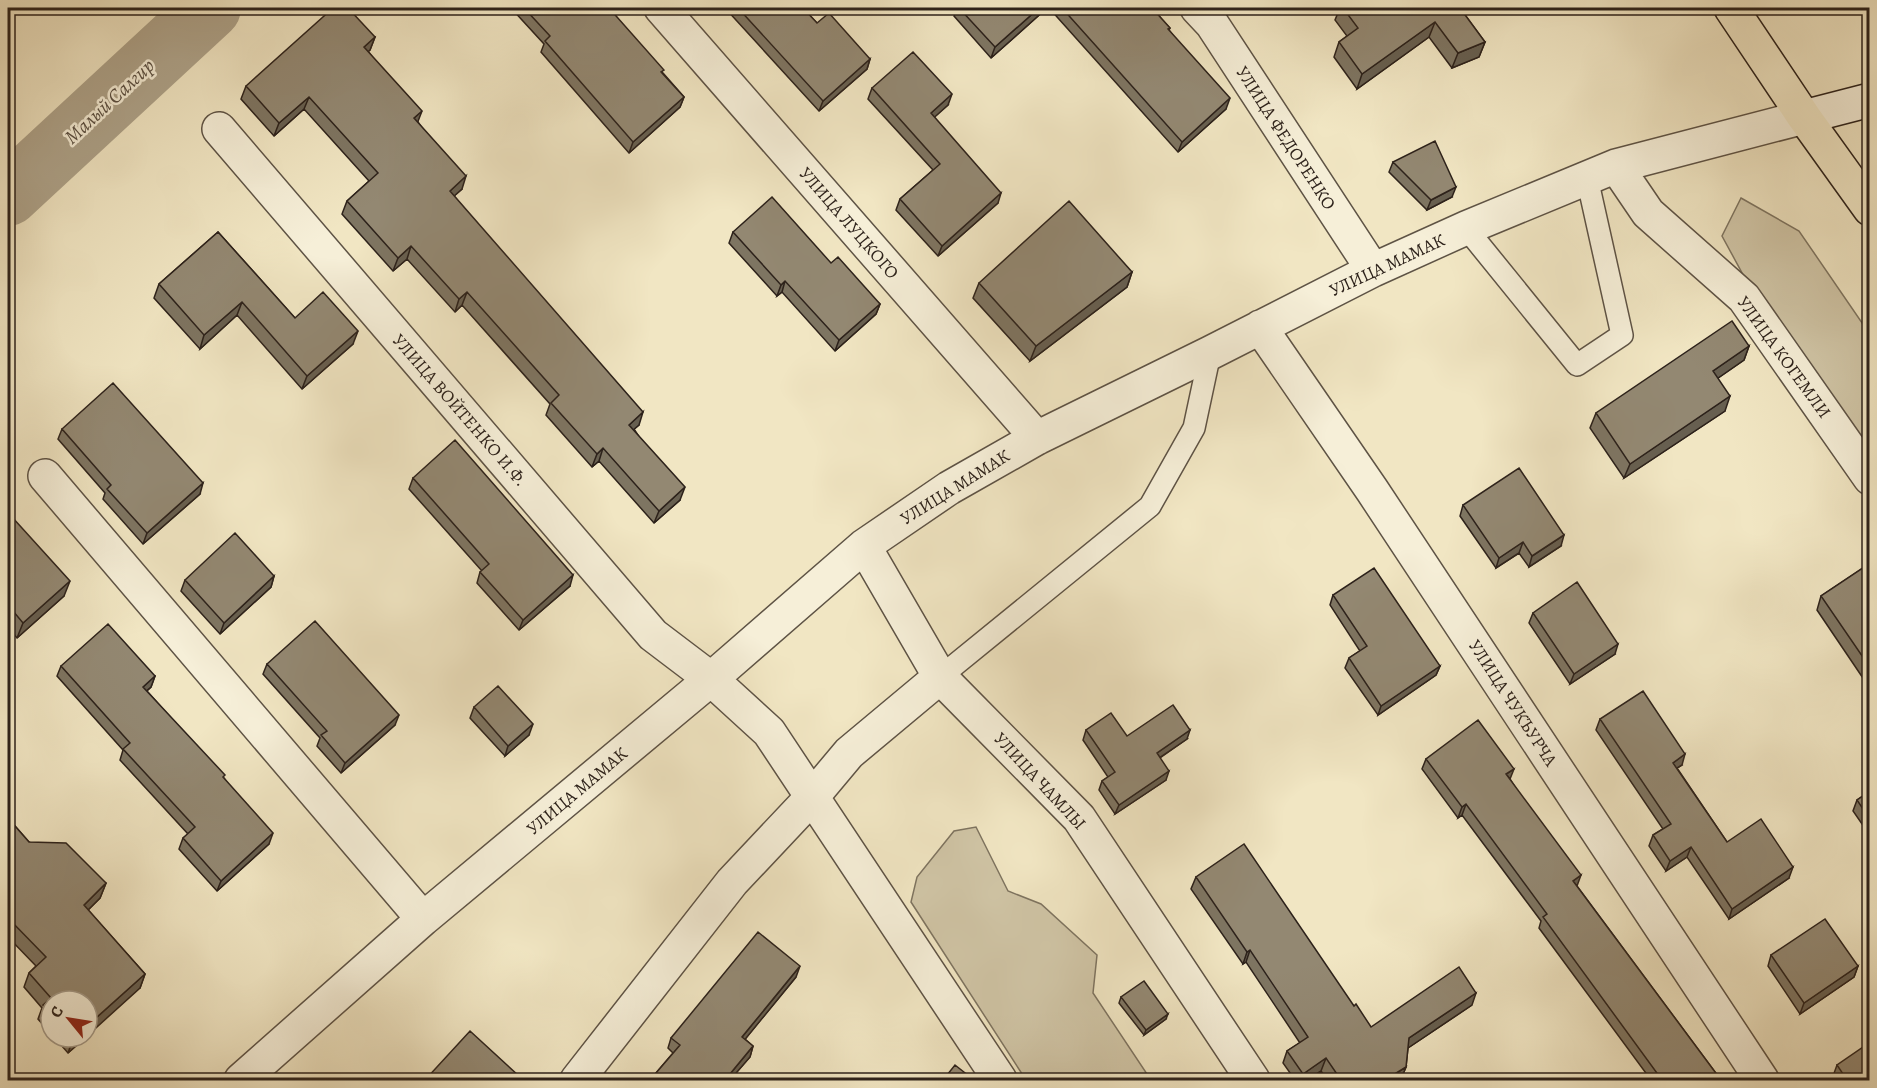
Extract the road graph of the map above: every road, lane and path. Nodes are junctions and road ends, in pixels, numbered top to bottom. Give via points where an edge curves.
1 (661, 8) edge
2 (1197, 8) edge
3 (1731, 8) edge
4 (1869, 99) edge
5 (1804, 117) junction
6 (219, 129) dead end
7 (1601, 172) junction
8 (1869, 209) edge
9 (1466, 228) junction
10 (1373, 270) junction
11 (1260, 327) junction
12 (1210, 353) junction
13 (1037, 438) junction
14 (45, 476) dead end
15 (1869, 478) edge
16 (864, 546) junction
17 (940, 677) junction
18 (711, 680) junction
19 (813, 796) junction
20 (423, 919) junction
21 (241, 1080) edge
22 (577, 1080) edge
23 (1000, 1080) edge
24 (1253, 1080) edge
25 (1762, 1080) edge

1 - 13 street, УЛИЦА ЛУЦКОГО
2 - 10 street, УЛИЦА ФЕДОРЕНКО via 1212,24
3 - 5 main road
4 - 5 street, УЛИЦА МАМАК
5 - 7 street, УЛИЦА МАМАК
5 - 8 main road
6 - 18 street, УЛИЦА ВОЙТЕНКО И.Ф. via 652,634
7 - 9 street, УЛИЦА МАМАК
7 - 9 lane via 1622,335 1577,365
7 - 15 street, УЛИЦА КОГЕМЛИ via 1744,298
9 - 10 street, УЛИЦА МАМАК
10 - 11 street, УЛИЦА МАМАК
11 - 12 street, УЛИЦА МАМАК
11 - 25 street, УЛИЦА ЧУКЪУРЧА
12 - 13 street, УЛИЦА МАМАК
12 - 17 lane via 1194,428 1150,506
13 - 16 street, УЛИЦА МАМАК via 949,488
14 - 20 street
16 - 17 street, УЛИЦА ЧАМЛЫ
16 - 18 street, УЛИЦА МАМАК
17 - 19 street via 849,753
17 - 24 street, УЛИЦА ЧАМЛЫ via 1079,818
18 - 19 street, УЛИЦА ВОЙТЕНКО И.Ф. via 769,732
18 - 20 street, УЛИЦА МАМАК
19 - 22 street via 732,882
19 - 23 street, УЛИЦА ВОЙТЕНКО И.Ф.
20 - 21 street, УЛИЦА МАМАК

